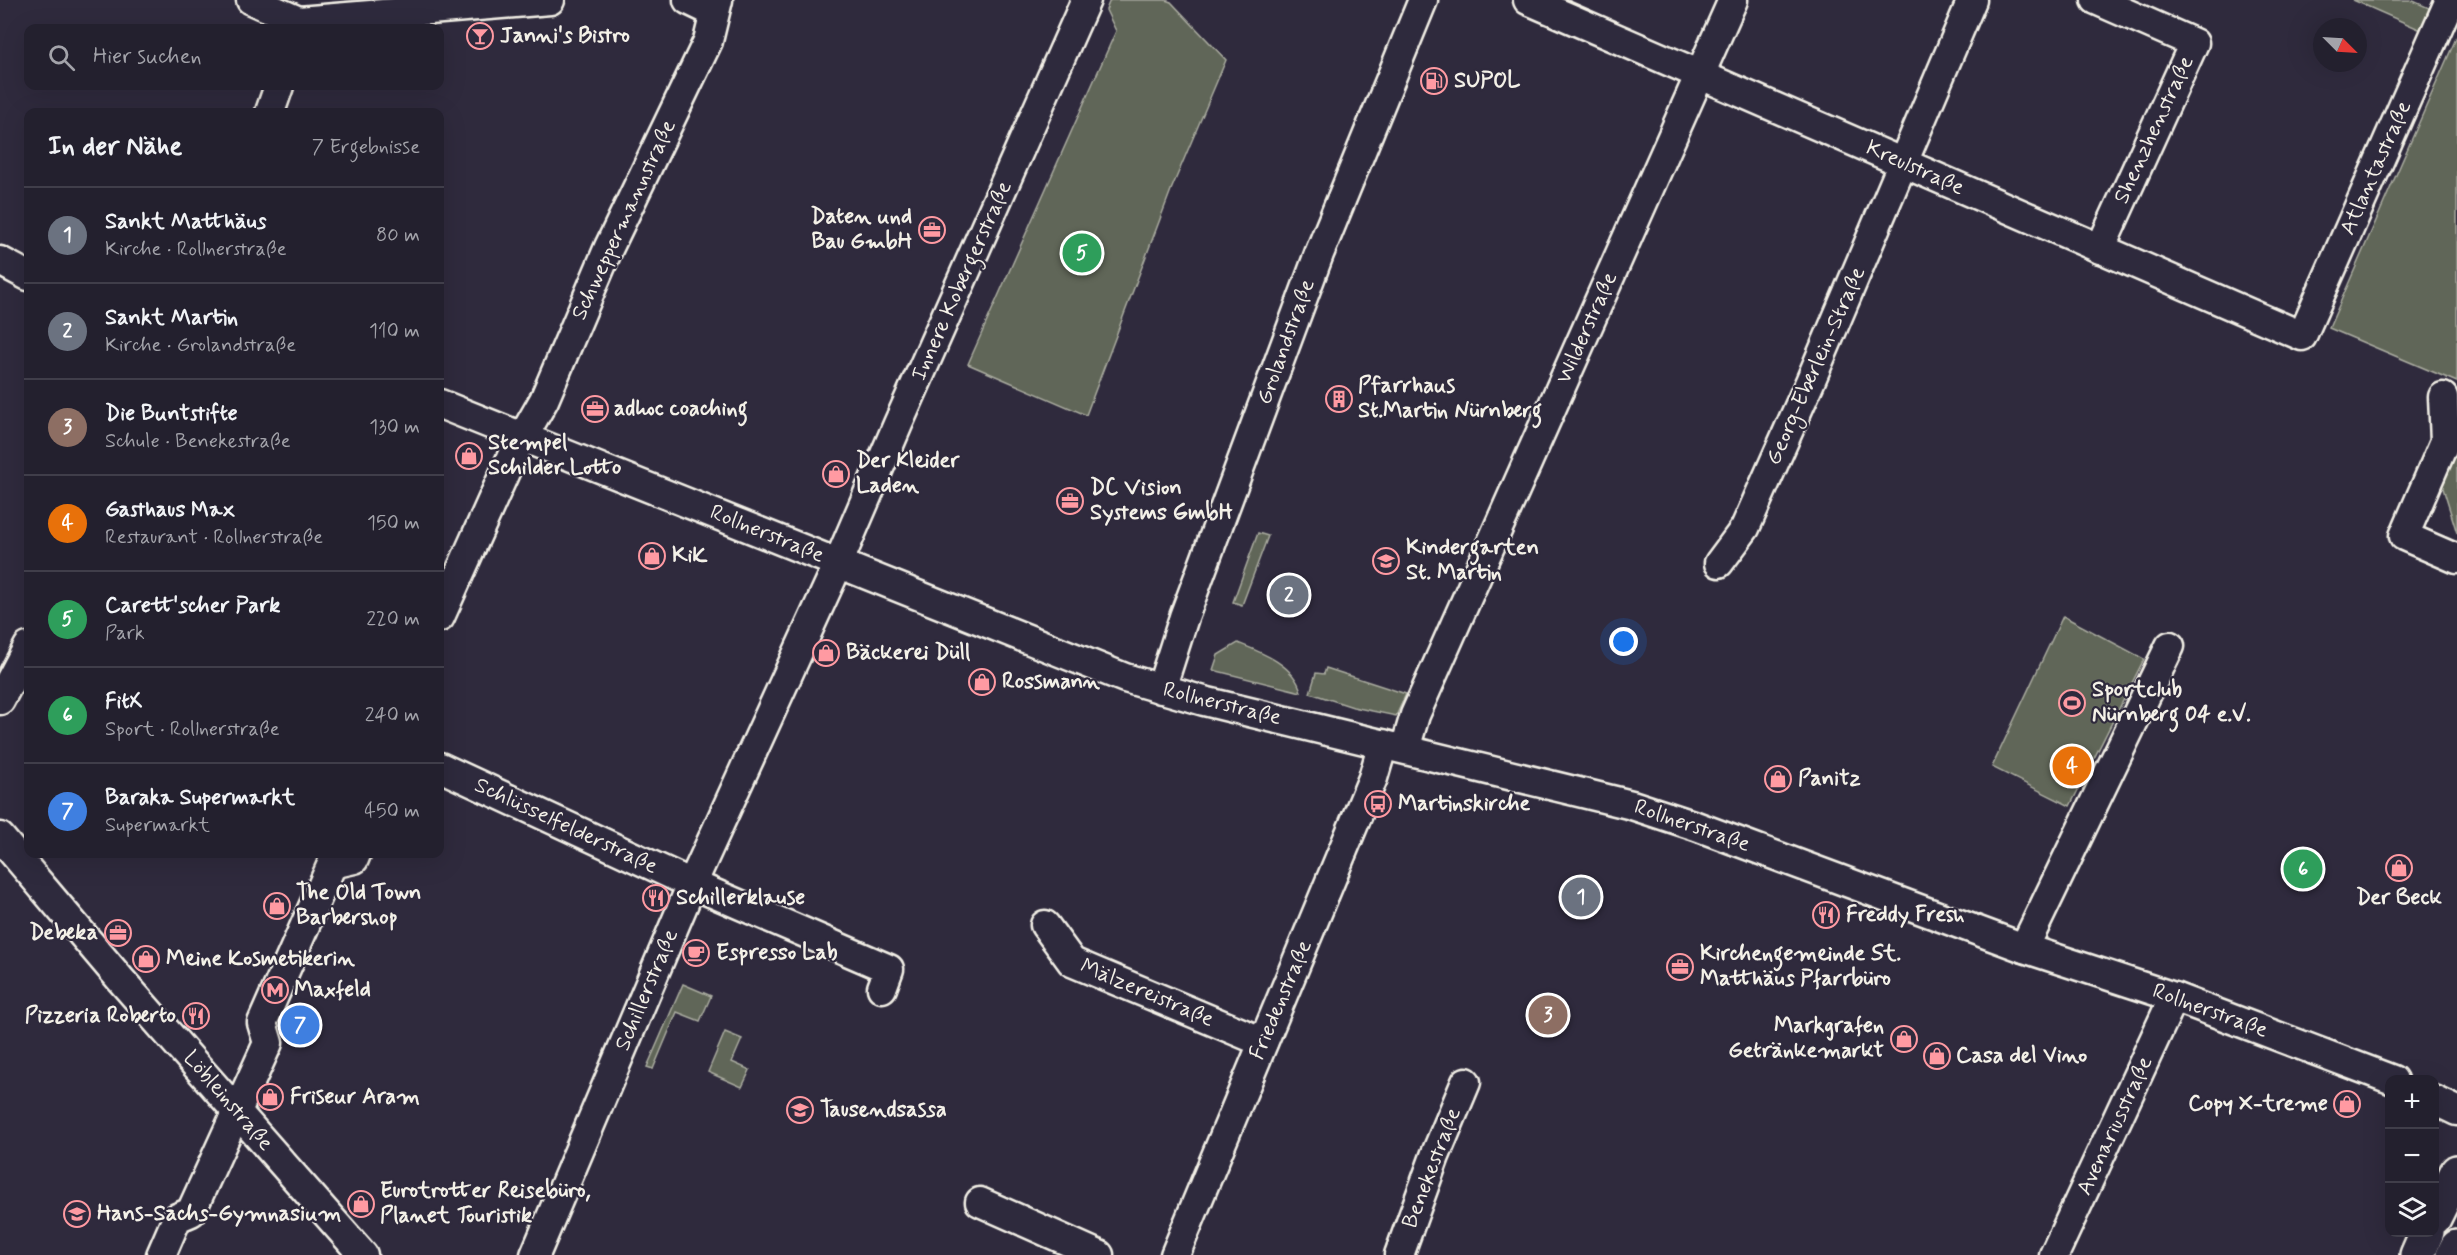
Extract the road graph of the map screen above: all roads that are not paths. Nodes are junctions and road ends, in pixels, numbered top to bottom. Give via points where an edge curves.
1 (251, 0) edge
2 (550, 0) edge
3 (688, 0) edge
4 (1086, 0) edge
5 (1423, 0) edge
6 (1528, 0) edge
7 (1733, 0) edge
8 (1972, 0) edge
9 (2096, 0) edge
10 (2450, 0) edge
11 (716, 6) edge
12 (301, 16) edge
13 (1700, 73) junction
14 (278, 90) edge
15 (271, 108) edge
16 (1903, 164) junction
17 (2100, 249) junction
18 (0, 261) edge
19 (24, 274) edge
20 (2302, 336) joint
21 (2443, 397) dead end
22 (444, 406) edge
23 (522, 436) junction
24 (2457, 559) edge
25 (838, 563) junction
26 (1719, 563) dead end
27 (444, 608) edge
28 (2170, 646) dead end
29 (24, 655) edge
30 (1161, 689) junction
31 (0, 700) edge
32 (1394, 746) junction
33 (444, 769) edge
34 (0, 837) edge
35 (354, 858) edge
36 (692, 885) junction
37 (1045, 925) dead end
38 (2024, 948) junction
39 (882, 988) dead end
40 (2174, 997) junction
41 (1263, 1042) junction
42 (2385, 1077) edge
43 (1466, 1082) dead end
44 (2439, 1102) edge
45 (2457, 1111) edge
46 (238, 1113) junction
47 (2457, 1172) edge
48 (980, 1202) dead end
49 (2439, 1208) edge
50 (2425, 1237) edge
51 (2457, 1247) edge
52 (161, 1255) edge
53 (363, 1255) edge
54 (535, 1255) edge
55 (1099, 1255) edge
56 (1175, 1255) edge
57 (1399, 1255) edge
58 (2054, 1255) edge
59 (2417, 1255) edge
60 (2453, 1255) edge

1 - 12 street
2 - 12 street
3 - 11 street
4 - 25 street, Innere Kobergerstraße
5 - 30 street, Grolandstraße via 1322,246 1180,627
6 - 13 street, Kreulstraße
7 - 13 street, Wilderstraße
8 - 16 street
9 - 17 street, Shenzhenstraße via 2194,43
10 - 20 street, Atlantastraße
11 - 23 street, Schweppermannstraße via 708,41 609,247 544,400
13 - 16 street, Kreulstraße
13 - 32 street, Wilderstraße via 1415,715
14 - 15 street
16 - 17 street, Kreulstraße
16 - 26 street, Georg-Eberlein-Straße via 1745,528
17 - 20 street, Kreulstraße
18 - 19 street
21 - 24 street via 2445,441 2404,536
22 - 23 street, Rollnerstraße
23 - 25 street, Rollnerstraße
23 - 27 street, Schweppermannstraße
25 - 30 street, Rollnerstraße
25 - 36 street, Schillerstraße
28 - 38 street
29 - 31 street
30 - 32 street, Rollnerstraße
32 - 38 street, Rollnerstraße via 1588,793 1674,819
32 - 41 street, Friedenstraße via 1373,778
33 - 36 street, Schlüsselfelderstraße
34 - 46 street, Löbleinstraße
35 - 46 street via 332,864 262,1023 268,1043
36 - 39 street, Schlüsselfelderstraße via 889,969
36 - 54 street, Schillerstraße
37 - 41 street, Mälzereistraße via 1072,962
38 - 40 street, Rollnerstraße
40 - 42 street, Rollnerstraße
40 - 58 street, Avenariusstraße
41 - 56 street, Friedenstraße
43 - 57 street, Benekestraße
44 - 45 street
46 - 52 street via 191,1212 177,1218
46 - 53 street, Löbleinstraße
47 - 49 main road
48 - 55 street
50 - 59 main road
51 - 60 main road

